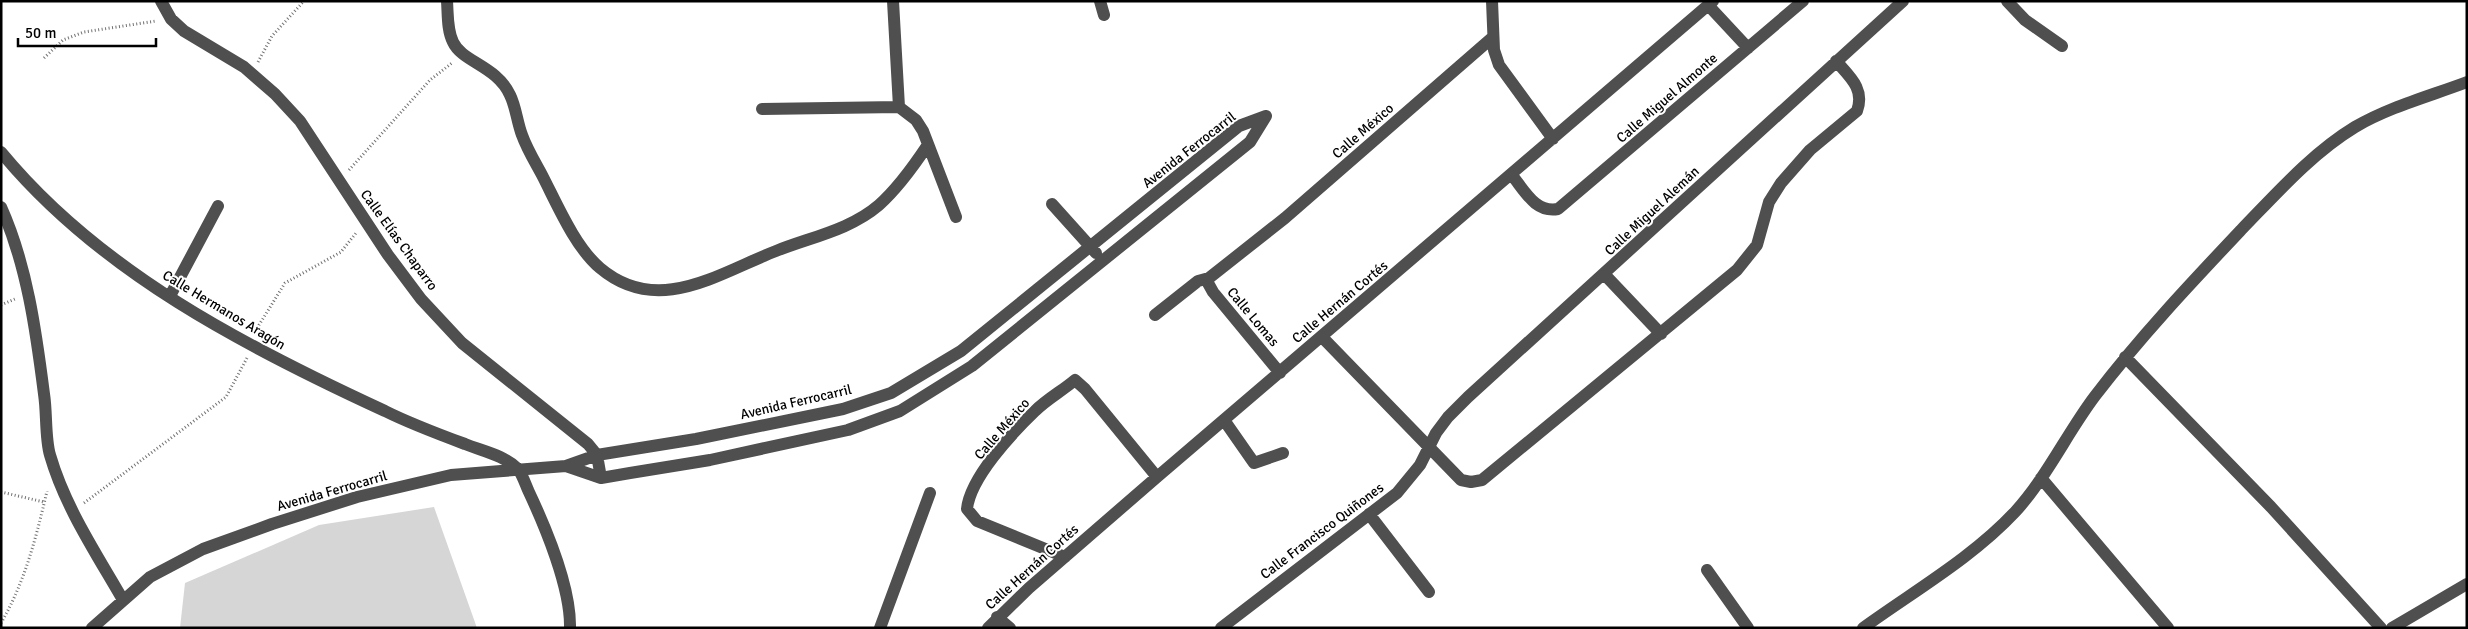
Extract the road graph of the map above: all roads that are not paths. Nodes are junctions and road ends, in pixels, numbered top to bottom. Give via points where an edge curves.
1 (161, 1) edge
2 (447, 1) edge
3 (893, 1) edge
4 (1100, 1) edge
5 (1492, 1) edge
6 (1803, 1) edge
7 (1903, 1) edge
8 (2006, 1) edge
9 (1710, 3) edge
10 (1104, 15) dead end
11 (1493, 37) junction
12 (2062, 46) dead end
13 (1748, 48) junction
14 (1836, 61) junction
15 (2467, 82) edge
16 (899, 106) junction
17 (762, 108) dead end
18 (1553, 139) junction
19 (927, 146) junction
20 (1, 152) edge
21 (1511, 174) junction
22 (1052, 204) dead end
23 (218, 206) dead end
24 (1, 207) edge
25 (956, 217) dead end
26 (1091, 246) junction
27 (1102, 260) junction
28 (1604, 275) junction
29 (1209, 278) junction
30 (170, 296) junction
31 (1155, 315) dead end
32 (1661, 334) junction
33 (1322, 337) junction
34 (2125, 357) junction
35 (1280, 373) junction
36 (916, 380) junction
37 (926, 396) junction
38 (1224, 420) junction
39 (1428, 447) junction
40 (1284, 453) dead end
41 (598, 455) junction
42 (566, 466) junction
43 (518, 469) junction
44 (1157, 477) junction
45 (601, 478) junction
46 (2041, 478) junction
47 (930, 493) dead end
48 (1369, 514) junction
49 (1066, 557) junction
50 (1707, 570) dead end
51 (2465, 589) edge
52 (1429, 592) dead end
53 (123, 600) junction
54 (997, 618) junction
55 (92, 628) edge
56 (570, 628) edge
57 (880, 628) edge
58 (988, 628) edge
59 (1010, 628) edge
60 (1221, 628) edge
61 (1748, 628) edge
62 (1863, 628) edge
63 (2168, 628) edge
64 (2381, 628) edge
65 (2392, 628) edge

1 - 41 street, Calle Elías Chaparro via 171,19 184,31 252,73 300,121 365,221 422,298 462,343 573,431
2 - 19 street via 449,32 454,45 501,81 510,94 527,148 576,238 598,268 623,284 652,290 692,286 776,251 824,236 879,205 907,175
3 - 16 street
4 - 10 street
5 - 11 street
6 - 13 street, Calle Miguel Almonte
7 - 14 street, Calle Miguel Alemán
8 - 12 street
9 - 13 street
9 - 18 street, Calle Hernán Cortés
11 - 18 street via 1499,66
11 - 29 street, Calle México via 1267,234
13 - 21 street, Calle Miguel Almonte via 1558,209 1548,211 1537,207
14 - 28 street, Calle Miguel Alemán
14 - 32 street via 1857,84 1860,102 1857,111 1810,150 1780,183 1769,202 1757,245 1749,257
15 - 34 street via 2356,126 2322,150 2229,244
16 - 17 street
16 - 19 street via 916,120 923,130
18 - 21 street, Calle Hernán Cortés
19 - 25 street
20 - 30 street, Calle Hermanos Aragón via 32,189 68,220
21 - 33 street, Calle Hernán Cortés
22 - 26 street
23 - 30 street
24 - 53 street via 15,237 35,332 48,419 49,453 71,512
26 - 27 street
26 - 27 street, Avenida Ferrocarril via 1240,126 1266,116 1250,142
26 - 36 street, Avenida Ferrocarril via 961,351
27 - 37 street, Avenida Ferrocarril via 972,366
28 - 32 street
28 - 39 street, Calle Miguel Alemán via 1448,416
29 - 31 street, Calle México via 1198,281
29 - 35 street, Calle Lomas via 1213,292
30 - 43 street, Calle Hermanos Aragón via 253,348 407,422 500,456
32 - 39 street via 1482,480 1461,480
33 - 35 street, Calle Hernán Cortés
33 - 39 street
34 - 46 street via 2082,413
34 - 64 street via 2271,507
35 - 38 street, Calle Hernán Cortés
36 - 37 street
36 - 41 street, Avenida Ferrocarril via 891,393 843,409
37 - 45 street, Avenida Ferrocarril via 900,411 848,430 710,460
38 - 40 street via 1254,463
38 - 44 street, Calle Hernán Cortés
39 - 48 street, Calle Francisco Quiñones via 1410,479
41 - 42 street, Avenida Ferrocarril
41 - 45 street
42 - 43 street, Avenida Ferrocarril
42 - 45 street, Avenida Ferrocarril
43 - 53 street, Avenida Ferrocarril via 451,475 357,497 272,524 203,549 150,577
43 - 56 street via 562,577
44 - 49 street, Calle Hernán Cortés
44 - 49 street, Calle México via 1075,380 1036,411 979,479 968,500 968,509 977,521
46 - 62 street via 2016,511 1968,553
46 - 63 street
47 - 57 street
48 - 52 street
48 - 60 street, Calle Francisco Quiñones
49 - 54 street, Calle Hernán Cortés
50 - 61 street
51 - 65 street
53 - 55 street, Avenida Ferrocarril
54 - 58 street, Calle Hernán Cortés
54 - 59 street

